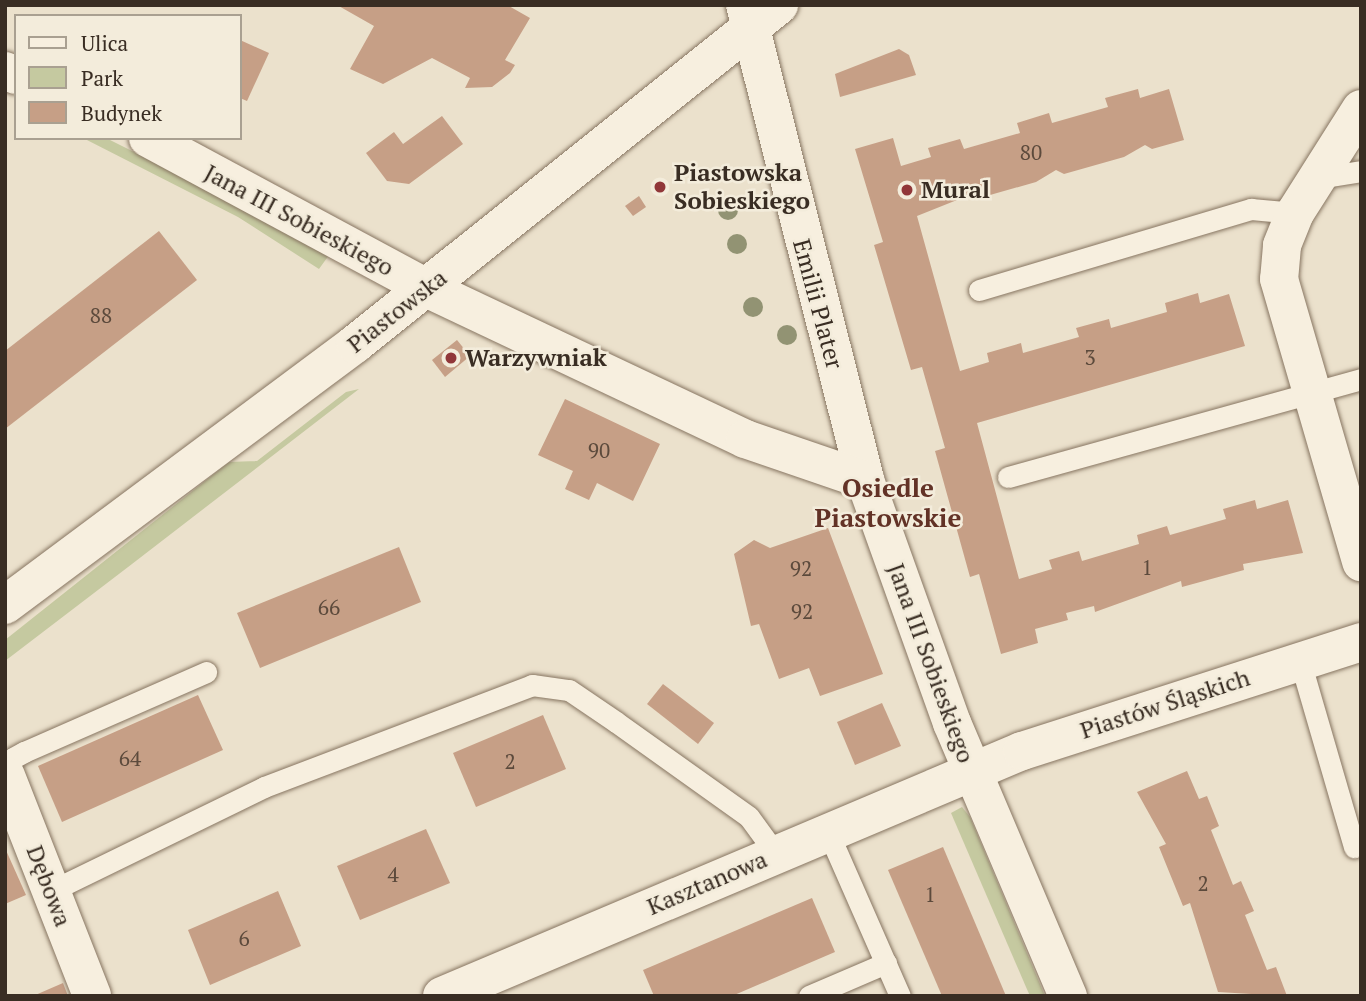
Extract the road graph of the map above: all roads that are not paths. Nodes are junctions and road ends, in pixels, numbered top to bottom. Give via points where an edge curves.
1 (779, 5) edge
2 (748, 19) edge
3 (1361, 108) edge
4 (152, 140) edge
5 (1361, 171) edge
6 (1318, 178) junction
7 (1295, 214) junction
8 (426, 288) junction
9 (979, 290) dead end
10 (1361, 379) edge
11 (1312, 393) junction
12 (1008, 477) dead end
13 (865, 480) junction
14 (1361, 562) edge
15 (5, 605) edge
16 (1361, 642) edge
17 (1300, 661) junction
18 (206, 672) dead end
19 (971, 771) junction
20 (6, 776) edge
21 (828, 832) junction
22 (1354, 847) dead end
23 (776, 854) junction
24 (51, 891) junction
25 (886, 963) junction
26 (92, 996) edge
27 (442, 996) edge
28 (809, 996) edge
29 (900, 996) edge
30 (1068, 996) edge

1 - 2 street, Piastowska
2 - 8 street, Piastowska
2 - 13 street, Emilii Plater
3 - 6 street
4 - 8 street, Jana III Sobieskiego
5 - 6 lane
6 - 7 street
7 - 9 lane via 1251,209
7 - 11 street via 1282,246 1279,279
8 - 13 street, Jana III Sobieskiego via 744,439
8 - 15 street, Piastowska
10 - 11 lane
11 - 12 lane
11 - 14 street
13 - 19 street, Jana III Sobieskiego
16 - 17 street, Piastów Śląskich
17 - 19 street, Piastów Śląskich
17 - 22 lane
18 - 20 lane via 24,752 13,758
19 - 21 street, Kasztanowa
19 - 30 street, Jana III Sobieskiego
20 - 24 street, Dębowa
21 - 23 street, Kasztanowa
21 - 25 lane
23 - 24 lane via 749,817 616,722 569,690 532,685 264,787
23 - 27 street, Kasztanowa
24 - 26 street, Dębowa
25 - 28 lane
25 - 29 lane

